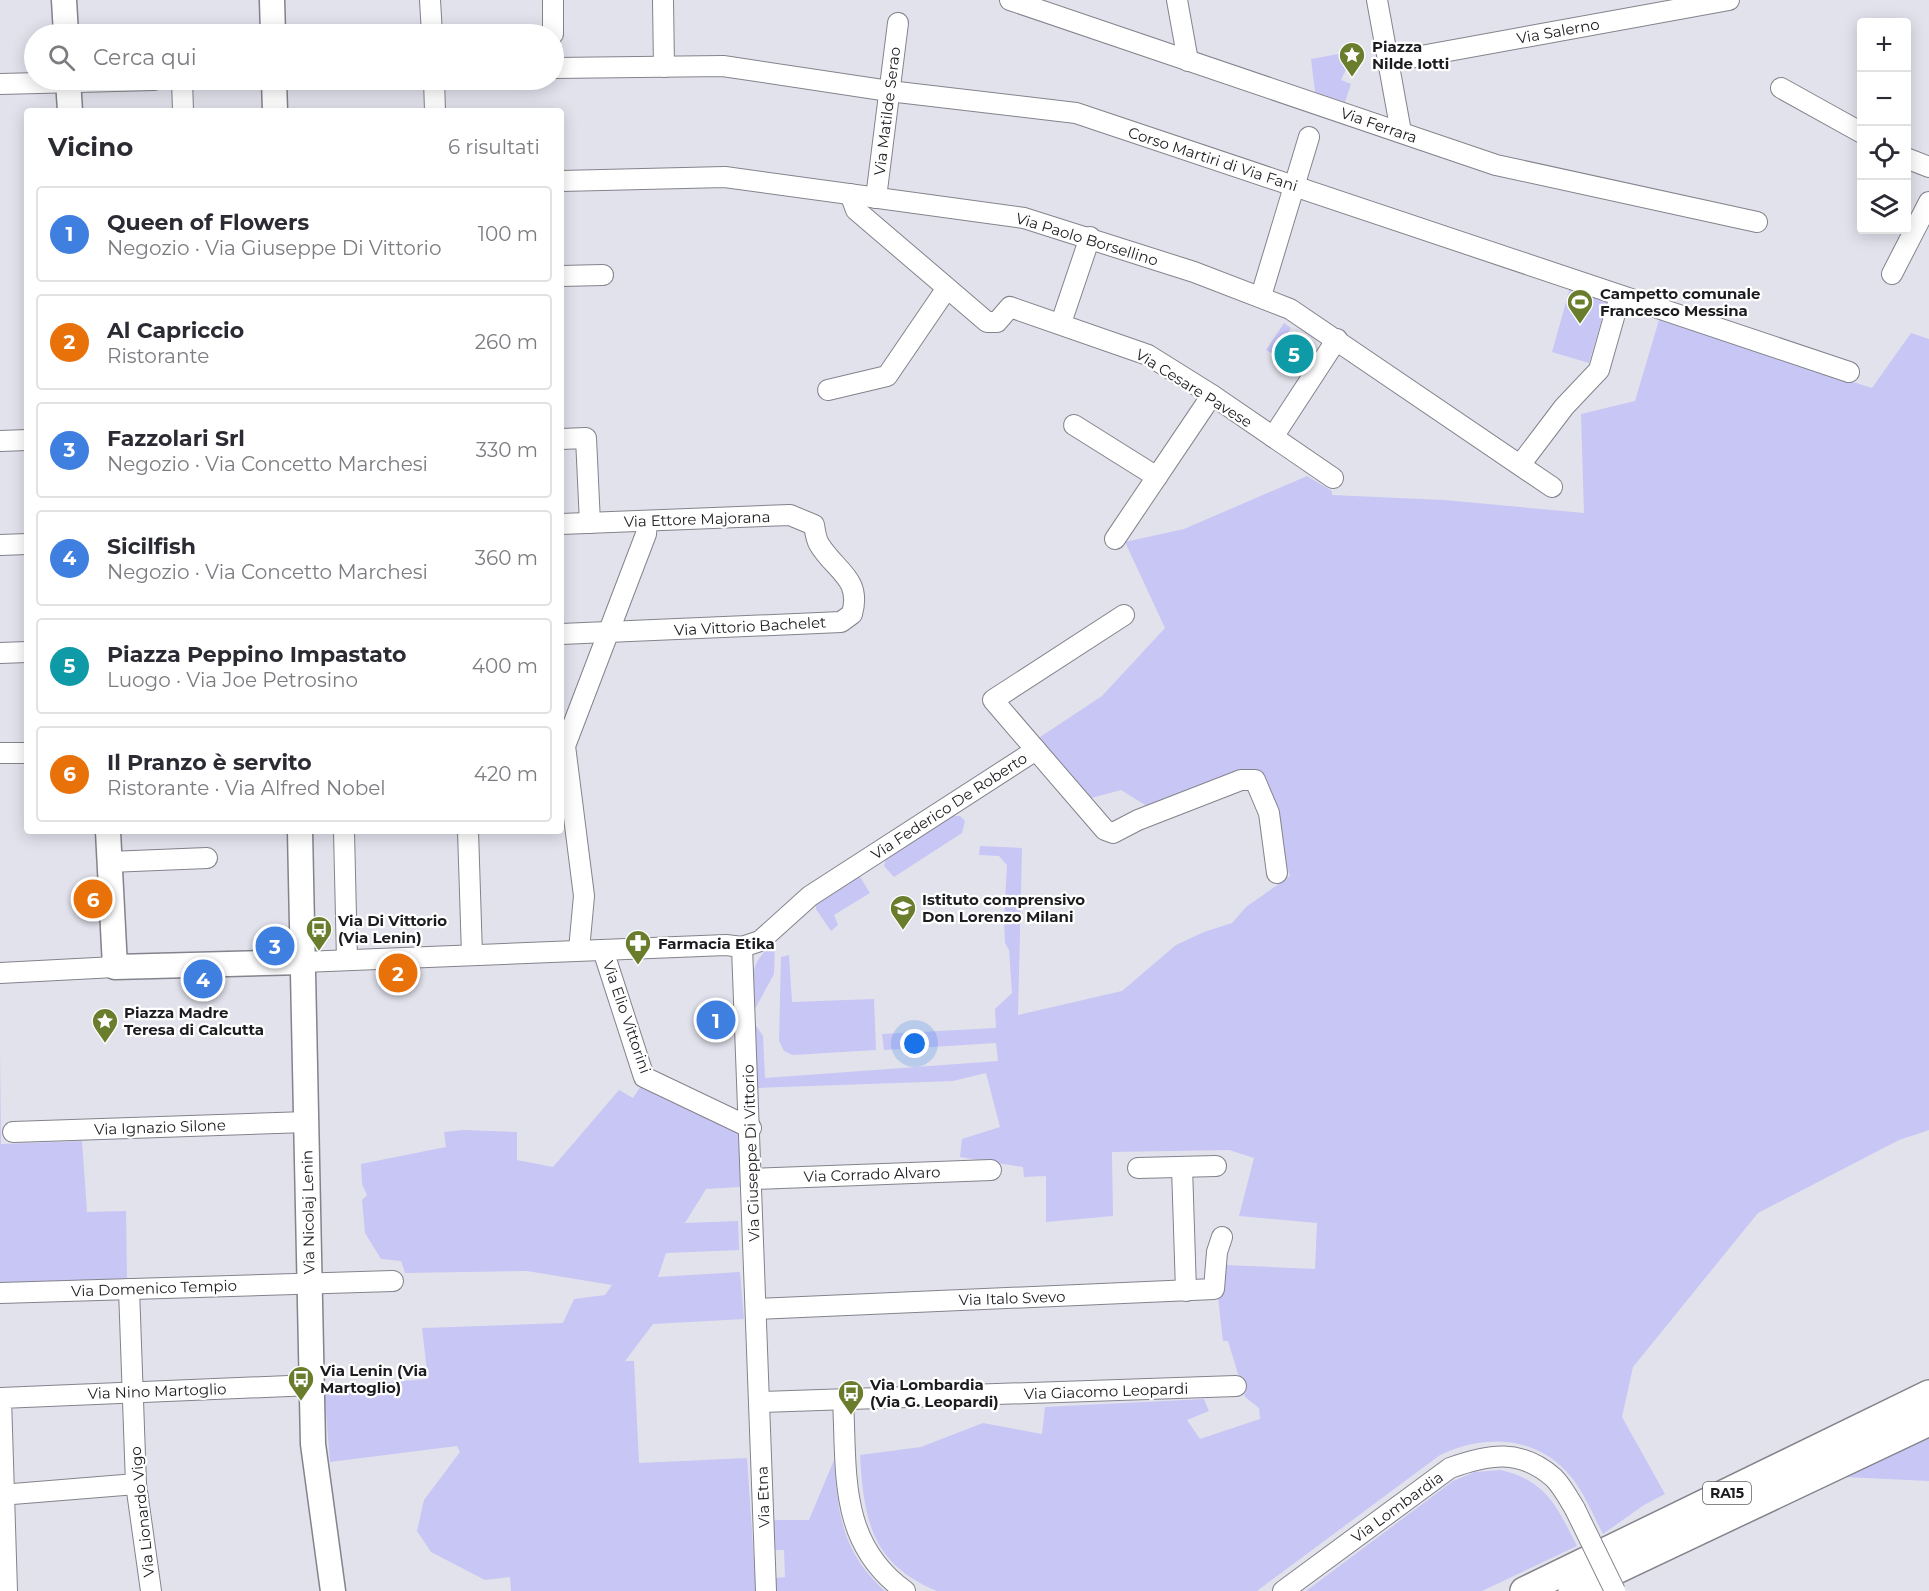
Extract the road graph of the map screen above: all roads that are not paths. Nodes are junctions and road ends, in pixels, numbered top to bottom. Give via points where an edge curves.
1 (64, 0) edge
2 (272, 0) edge
3 (430, 0) edge
4 (553, 0) edge
5 (663, 0) edge
6 (1010, 0) edge
7 (1177, 0) edge
8 (1377, 0) edge
9 (1729, 0) edge
10 (897, 23) dead end
11 (65, 24) edge
12 (273, 24) edge
13 (431, 24) edge
14 (553, 24) edge
15 (1188, 61) junction
16 (1388, 62) junction
17 (664, 66) junction
18 (564, 68) edge
19 (24, 83) edge
20 (0, 84) edge
21 (1781, 88) dead end
22 (69, 90) edge
23 (182, 90) edge
24 (274, 90) edge
25 (434, 90) edge
26 (889, 91) junction
27 (70, 108) edge
28 (183, 108) edge
29 (275, 108) edge
30 (435, 108) edge
31 (1857, 130) edge
32 (1401, 132) junction
33 (1309, 137) dead end
34 (1911, 160) edge
35 (1929, 167) edge
36 (564, 181) edge
37 (1295, 186) junction
38 (850, 194) junction
39 (876, 198) junction
40 (1929, 201) edge
41 (1757, 222) dead end
42 (1090, 237) junction
43 (1892, 274) dead end
44 (603, 275) dead end
45 (564, 276) edge
46 (947, 288) junction
47 (1261, 296) junction
48 (1620, 296) junction
49 (1061, 323) junction
50 (1337, 339) junction
51 (1849, 372) dead end
52 (828, 390) dead end
53 (1212, 395) junction
54 (1074, 425) dead end
55 (1272, 437) junction
56 (564, 439) edge
57 (24, 440) edge
58 (0, 441) edge
59 (1520, 465) junction
60 (1157, 477) junction
61 (1334, 478) dead end
62 (1552, 487) dead end
63 (646, 521) junction
64 (590, 523) junction
65 (564, 524) edge
66 (1114, 539) dead end
67 (818, 543) joint
68 (0, 544) edge
69 (24, 544) edge
70 (1124, 615) dead end
71 (610, 632) junction
72 (564, 634) edge
73 (24, 652) edge
74 (0, 653) edge
75 (564, 744) edge
76 (1036, 750) junction
77 (0, 753) edge
78 (24, 753) edge
79 (564, 753) edge
80 (108, 834) edge
81 (300, 834) edge
82 (344, 834) edge
83 (468, 834) edge
84 (207, 858) dead end
85 (109, 861) junction
86 (1277, 873) dead end
87 (742, 947) junction
88 (579, 950) junction
89 (603, 950) junction
90 (471, 955) junction
91 (347, 960) junction
92 (303, 962) junction
93 (115, 967) junction
94 (0, 973) edge
95 (307, 1122) junction
96 (751, 1128) junction
97 (13, 1132) dead end
98 (1216, 1166) dead end
99 (1182, 1167) junction
100 (1138, 1168) dead end
101 (991, 1170) dead end
102 (752, 1179) junction
103 (1222, 1237) dead end
104 (393, 1281) dead end
105 (309, 1284) junction
106 (129, 1289) junction
107 (1186, 1291) junction
108 (0, 1293) edge
109 (757, 1309) junction
110 (312, 1385) junction
111 (1236, 1386) dead end
112 (132, 1392) junction
113 (1929, 1394) edge
114 (1, 1398) edge
115 (843, 1400) junction
116 (760, 1402) junction
117 (1929, 1422) edge
118 (136, 1484) junction
119 (2, 1495) edge
120 (7, 1591) edge
121 (151, 1591) edge
122 (333, 1591) edge
123 (766, 1591) edge
124 (905, 1591) edge
125 (1283, 1591) edge
126 (1524, 1591) edge
127 (1572, 1591) edge
128 (1615, 1591) edge

1 - 11 main road
2 - 12 main road
3 - 13 street
4 - 14 street
5 - 17 street
6 - 15 street, Via Ferrara
7 - 15 street
8 - 16 street
9 - 16 street, Via Salerno
10 - 26 street, Via Matilde Serao
15 - 32 street, Via Ferrara
16 - 32 street
17 - 18 street, Corso Martiri di Via Fani
17 - 26 street, Corso Martiri di Via Fani via 723,66
19 - 20 street
21 - 31 street
22 - 27 main road
23 - 28 street
24 - 29 main road
25 - 30 street
26 - 37 street, Corso Martiri di Via Fani via 1076,113
26 - 39 street, Via Matilde Serao
32 - 41 street, Via Ferrara via 1496,165
33 - 37 street
34 - 35 street
36 - 38 street, Via Paolo Borsellino via 725,177
37 - 47 street
37 - 48 street, Corso Martiri di Via Fani
38 - 39 street, Via Paolo Borsellino
38 - 46 street via 856,210
39 - 42 street, Via Paolo Borsellino via 1024,218
40 - 43 street
42 - 47 street, Via Paolo Borsellino
42 - 49 street
44 - 45 street
46 - 49 street, Via Cesare Pavese via 987,322 997,322 1010,307
46 - 52 street via 887,376
47 - 50 street, Via Paolo Borsellino
48 - 51 street, Corso Martiri di Via Fani
48 - 59 street via 1599,370 1564,407
49 - 53 street, Via Cesare Pavese via 1148,355
50 - 55 street
50 - 59 street, Via Paolo Borsellino
53 - 55 street, Via Cesare Pavese
53 - 60 street
54 - 60 street
55 - 61 street, Via Cesare Pavese
56 - 64 street via 585,438
57 - 58 street
59 - 62 street, Via Paolo Borsellino
60 - 66 street
63 - 64 street, Via Ettore Majorana
63 - 67 street, Via Ettore Majorana via 790,515 814,525
63 - 71 street via 645,534
64 - 65 street, Via Ettore Majorana
67 - 71 street, Via Vittorio Bachelet via 854,585 856,602 852,614 841,622
68 - 69 street
70 - 76 street via 993,700
71 - 72 street, Via Vittorio Bachelet
71 - 75 street
73 - 74 street
76 - 86 street, Via Federico De Roberto via 1104,830 1113,832 1241,780 1255,780 1269,813
76 - 87 street, Via Federico De Roberto via 810,896 760,941
77 - 78 street
79 - 88 street via 584,896
80 - 85 main road
81 - 92 main road, Via Nicolaj Lenin
82 - 91 street
83 - 90 street
84 - 85 street
85 - 93 main road
87 - 89 street
87 - 96 street, Via Giuseppe Di Vittorio
88 - 89 street
88 - 90 street
89 - 96 street, Via Elio Vittorini via 644,1077
90 - 91 street
91 - 92 street
92 - 93 main road
92 - 95 main road, Via Nicolaj Lenin
93 - 94 street
95 - 97 street, Via Ignazio Silone
95 - 105 main road, Via Nicolaj Lenin
96 - 102 street, Via Giuseppe Di Vittorio
98 - 99 street
99 - 100 street
99 - 107 street
101 - 102 street, Via Corrado Alvaro
102 - 109 street, Via Giuseppe Di Vittorio
103 - 107 street, Via Italo Svevo via 1214,1289
104 - 105 street, Via Domenico Tempio
105 - 106 street, Via Domenico Tempio
105 - 110 main road, Via Nicolaj Lenin
106 - 108 street, Via Domenico Tempio
106 - 112 street, Via Lionardo Vigo
107 - 109 street, Via Italo Svevo
109 - 116 street, Via Giuseppe Di Vittorio
110 - 112 street, Via Nino Martoglio
110 - 122 main road, Via Nicolaj Lenin via 313,1444
111 - 115 street, Via Giacomo Leopardi
112 - 114 street, Via Nino Martoglio
112 - 118 street, Via Lionardo Vigo
113 - 126 highway, RA15
114 - 119 street
115 - 116 street, Via Giacomo Leopardi
115 - 124 street via 849,1503 857,1534 881,1571
116 - 123 street, Via Etna
117 - 127 highway, RA15
118 - 119 street
118 - 121 street, Via Lionardo Vigo
119 - 120 street
125 - 128 street, Via Lombardia, bridge via 1450,1468 1482,1456 1511,1456 1555,1479 1575,1509

